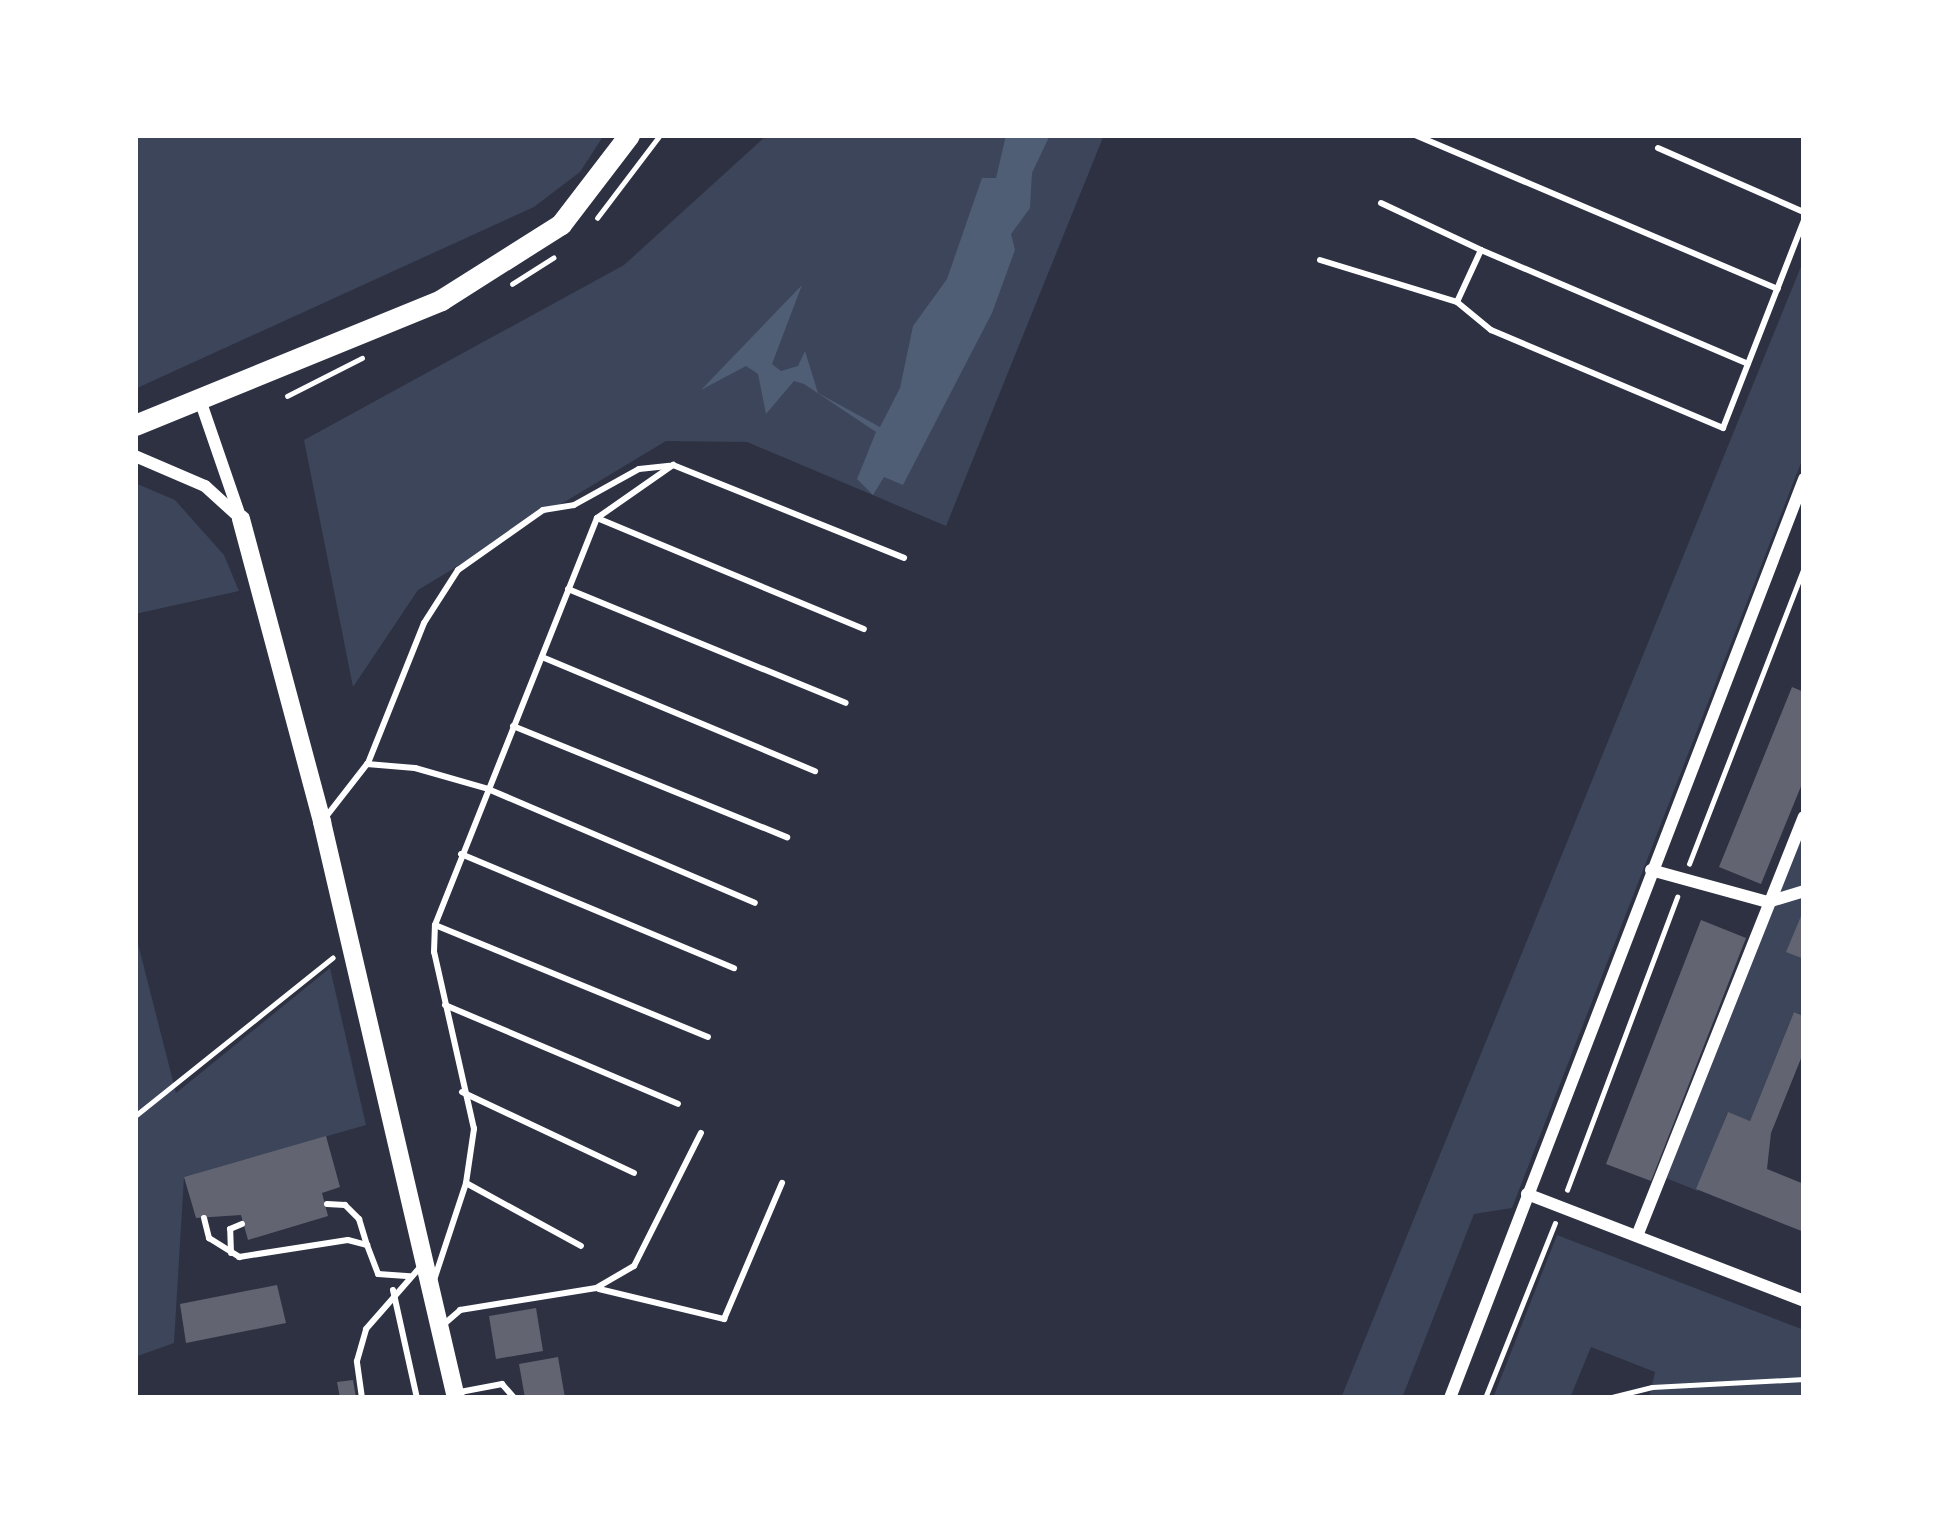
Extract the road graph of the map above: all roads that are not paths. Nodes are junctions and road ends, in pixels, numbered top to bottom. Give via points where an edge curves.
1 (629, 135) edge
2 (1415, 135) edge
3 (1658, 148) dead end
4 (1382, 203) dead end
5 (1804, 216) edge
6 (1480, 250) junction
7 (1320, 260) dead end
8 (1778, 289) junction
9 (1457, 302) junction
10 (1748, 364) junction
11 (200, 400) junction
12 (135, 425) edge
13 (135, 456) edge
14 (673, 465) junction
15 (1804, 479) edge
16 (597, 518) junction
17 (241, 519) junction
18 (904, 558) dead end
19 (568, 589) junction
20 (864, 629) dead end
21 (541, 656) junction
22 (846, 703) dead end
23 (514, 726) junction
24 (367, 764) junction
25 (815, 771) dead end
26 (488, 789) junction
27 (1804, 817) edge
28 (322, 822) junction
29 (788, 837) dead end
30 (461, 854) junction
31 (1651, 870) junction
32 (1804, 891) edge
33 (1768, 902) junction
34 (755, 903) dead end
35 (435, 925) junction
36 (734, 968) dead end
37 (445, 1005) junction
38 (708, 1037) dead end
39 (462, 1092) junction
40 (678, 1104) dead end
41 (701, 1133) dead end
42 (634, 1172) dead end
43 (466, 1184) junction
44 (782, 1184) dead end
45 (1527, 1194) junction
46 (327, 1204) dead end
47 (204, 1217) dead end
48 (242, 1224) dead end
49 (1637, 1236) junction
50 (367, 1245) junction
51 (581, 1246) dead end
52 (231, 1253) junction
53 (417, 1270) junction
54 (596, 1288) junction
55 (431, 1289) junction
56 (393, 1290) junction
57 (1804, 1300) edge
58 (440, 1328) junction
59 (456, 1396) edge
60 (362, 1398) edge
61 (417, 1398) edge
62 (514, 1398) edge
63 (1450, 1398) edge

1 - 11 main road via 561,224 518,254 441,300
2 - 8 lane
3 - 5 lane
4 - 6 lane
5 - 8 lane
6 - 9 lane
6 - 10 lane
7 - 9 lane
8 - 10 lane
9 - 10 lane via 1491,330 1723,428
11 - 12 main road
11 - 17 street
13 - 17 street via 205,486
14 - 16 lane
14 - 18 lane
14 - 24 lane via 639,469 574,505 543,510 458,570 424,623
15 - 31 street
16 - 19 lane
16 - 20 lane
17 - 28 main road
19 - 21 lane
19 - 22 lane
21 - 23 lane
21 - 25 lane
23 - 26 lane
23 - 29 lane
24 - 26 lane
24 - 28 lane
26 - 30 lane
26 - 34 lane
27 - 33 street
28 - 53 main road
30 - 35 lane
30 - 36 lane
31 - 33 street
31 - 45 street
32 - 33 street
33 - 49 street
35 - 37 lane
35 - 38 lane
37 - 39 lane
37 - 40 lane
39 - 42 lane
39 - 43 lane via 474,1129
41 - 54 lane via 646,1249
43 - 51 lane
43 - 55 lane
44 - 54 lane via 724,1319
45 - 49 street
45 - 63 street
46 - 50 lane via 345,1205 359,1219
47 - 52 lane via 209,1238
48 - 52 lane via 230,1229
49 - 57 street
50 - 52 lane via 329,1240 268,1256
50 - 53 lane via 378,1274
53 - 55 main road
53 - 56 lane
54 - 58 lane via 460,1310
55 - 58 main road
56 - 60 lane via 366,1329 357,1361
56 - 61 lane
58 - 59 main road
59 - 62 lane via 502,1384

